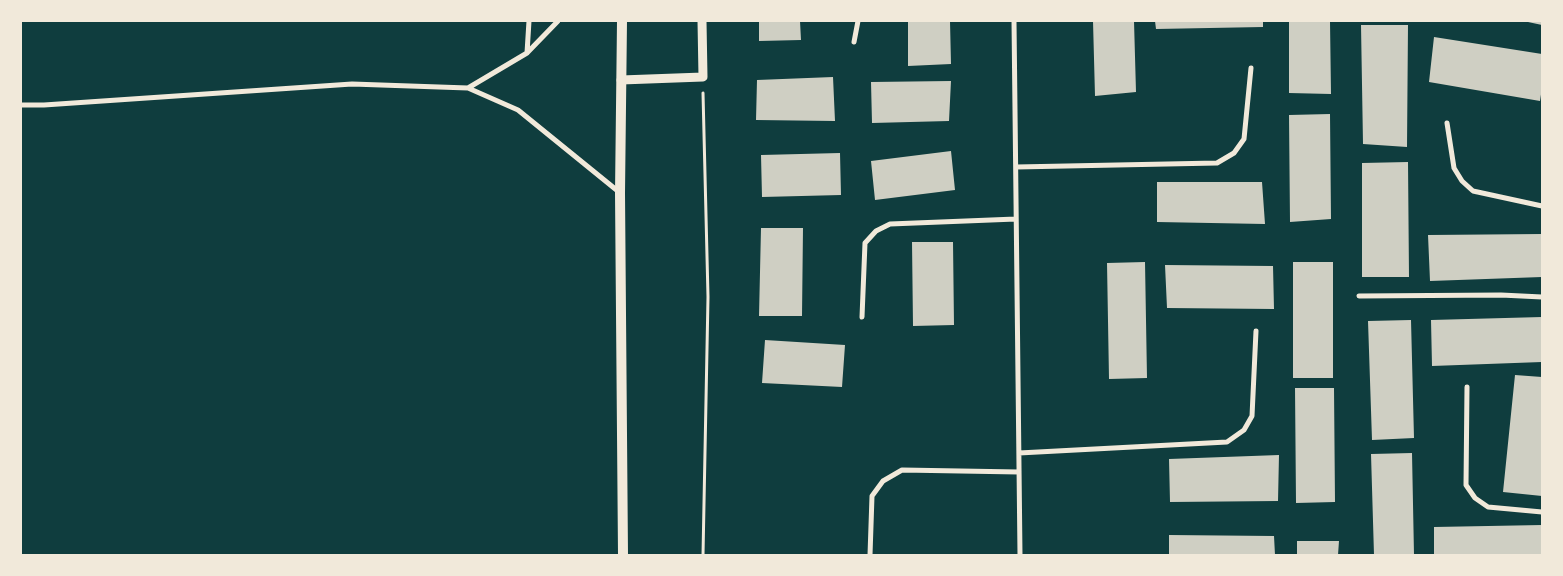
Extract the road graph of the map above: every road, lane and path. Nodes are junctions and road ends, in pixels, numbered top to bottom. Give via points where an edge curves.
1 (529, 21) edge
2 (558, 21) edge
3 (622, 21) edge
4 (702, 21) edge
5 (858, 21) edge
6 (1014, 21) edge
7 (854, 42) dead end
8 (527, 53) junction
9 (1251, 68) dead end
10 (703, 77) junction
11 (621, 80) junction
12 (468, 88) junction
13 (21, 105) edge
14 (1446, 123) dead end
15 (1016, 167) junction
16 (620, 193) junction
17 (1542, 206) edge
18 (1016, 219) junction
19 (1359, 296) dead end
20 (1542, 296) edge
21 (862, 317) dead end
22 (1256, 331) dead end
23 (1467, 387) dead end
24 (1019, 454) junction
25 (1019, 472) junction
26 (1542, 512) edge
27 (623, 555) edge
28 (703, 555) edge
29 (870, 555) edge
30 (1020, 555) edge

1 - 8 street
2 - 8 street
3 - 11 main road
4 - 10 street
5 - 7 street
6 - 15 street
8 - 12 street
9 - 15 street via 1244,139 1234,153 1216,163
10 - 11 street
10 - 28 path via 708,297
11 - 16 main road
12 - 13 street via 352,84
12 - 16 street via 518,110
14 - 17 street via 1454,168 1473,191
15 - 18 street
16 - 27 main road
18 - 21 street via 890,224 876,231 865,243
18 - 24 street
19 - 20 street
22 - 24 street via 1252,416 1244,430 1227,442
23 - 26 street via 1466,485 1475,498 1488,507
24 - 25 street
25 - 29 street via 902,470 883,481 872,496
25 - 30 street

